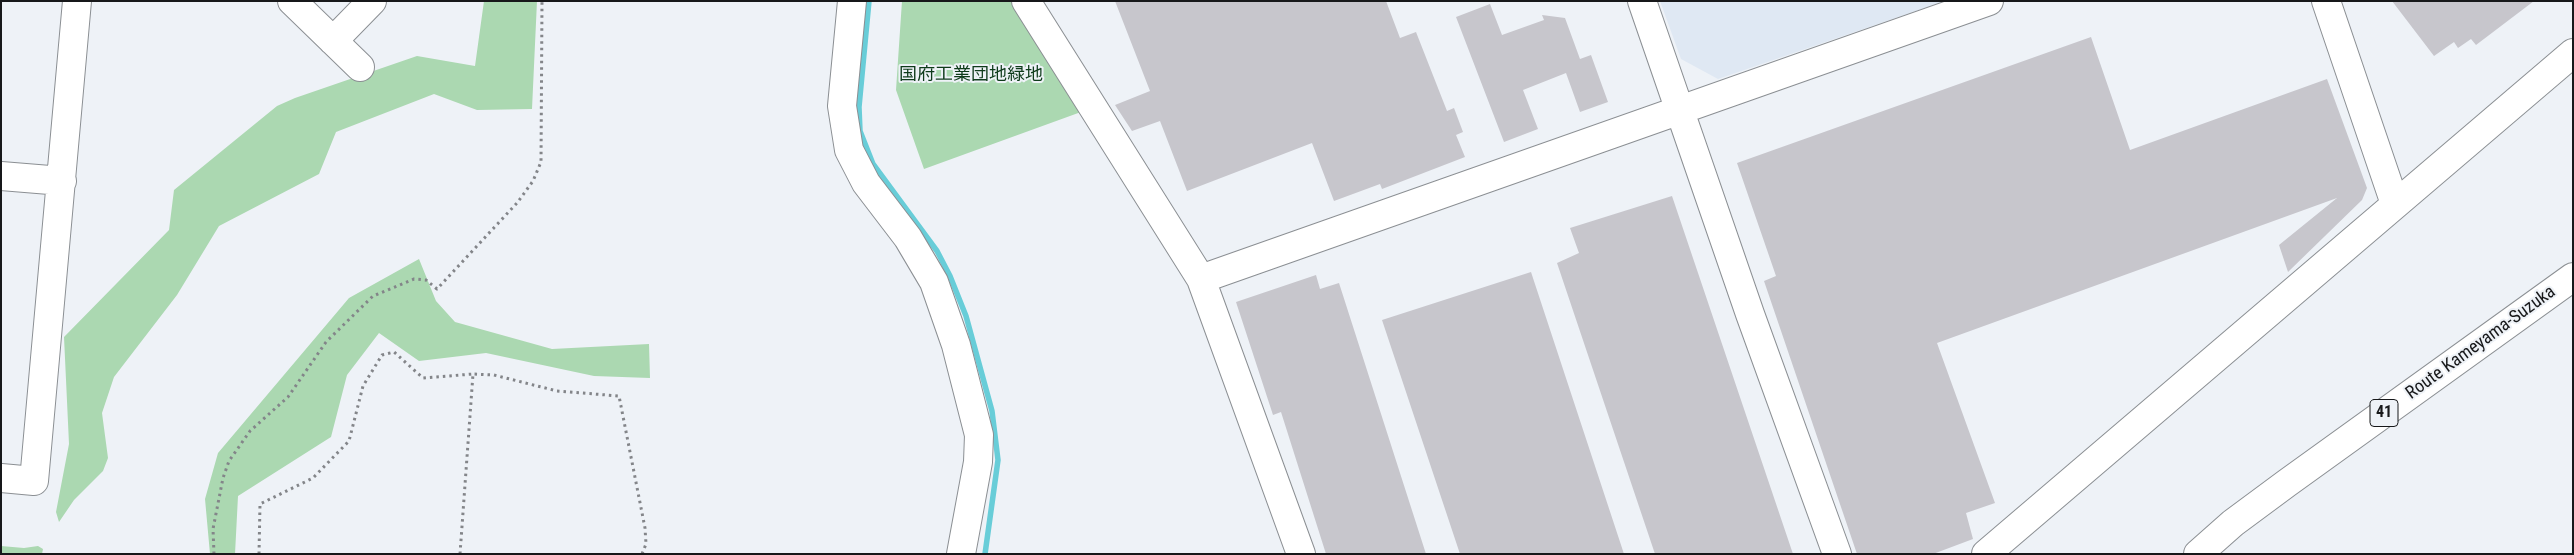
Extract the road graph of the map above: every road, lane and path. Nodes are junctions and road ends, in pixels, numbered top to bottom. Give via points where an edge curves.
1 (77, 1) edge
2 (293, 1) edge
3 (372, 1) edge
4 (542, 1) edge
5 (852, 1) edge
6 (1026, 1) edge
7 (1642, 1) edge
8 (1989, 1) edge
9 (2326, 1) edge
10 (333, 41) junction
11 (2573, 53) edge
12 (360, 68) dead end
13 (1680, 109) junction
14 (1, 176) edge
15 (62, 182) junction
16 (2395, 204) junction
17 (2573, 277) edge
18 (1201, 279) junction
19 (473, 374) junction
20 (1, 478) edge
21 (214, 554) edge
22 (259, 554) edge
23 (460, 554) edge
24 (642, 554) edge
25 (961, 554) edge
26 (1301, 554) edge
27 (1837, 554) edge
28 (1986, 554) edge
29 (2198, 554) edge

1 - 15 street
2 - 10 street
3 - 10 street
4 - 21 path via 540,162 533,181 517,203 437,288 426,280 414,279 373,296 326,342 288,397 250,431 229,461 213,529
5 - 25 street via 842,106 849,150 866,183 908,238 934,282 956,345 979,435 978,462
6 - 18 street
7 - 13 street
8 - 13 street
9 - 16 street
10 - 12 street
11 - 16 street
13 - 18 street
13 - 27 street
14 - 15 street
15 - 20 street via 34,481
16 - 28 street
17 - 29 street, Route Kameyama-Suzuka / 41 via 2287,483
18 - 26 street
19 - 22 path via 423,378 394,352 382,355 363,386 349,441 312,478 260,504
19 - 23 path
19 - 24 path via 494,375 557,391 619,396 646,528

